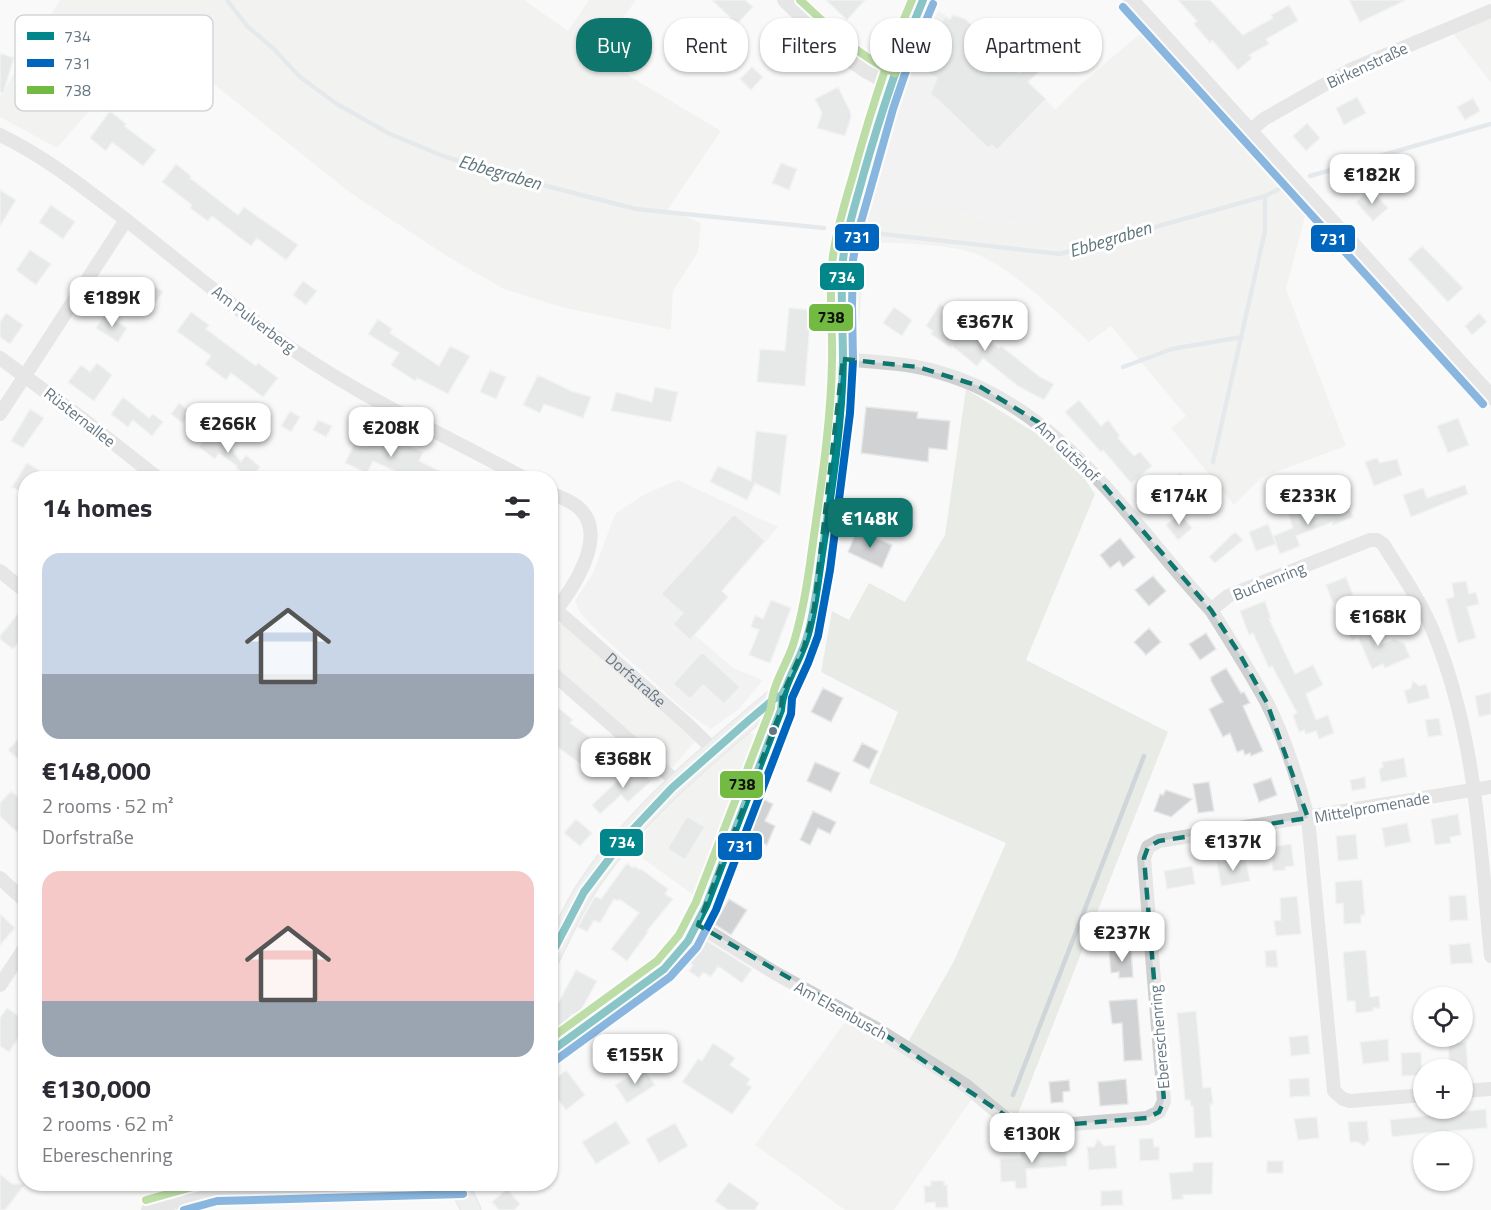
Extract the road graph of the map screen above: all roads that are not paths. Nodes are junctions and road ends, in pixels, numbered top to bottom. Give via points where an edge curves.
1 (785, 0) edge
2 (923, 0) edge
3 (1131, 0) edge
4 (1491, 11) edge
5 (891, 83) junction
6 (1250, 131) junction
7 (0, 135) edge
8 (126, 220) junction
9 (0, 358) edge
10 (843, 359) junction
11 (24, 375) junction
12 (1491, 397) edge
13 (0, 414) edge
14 (149, 471) edge
15 (511, 471) edge
16 (558, 497) edge
17 (0, 571) edge
18 (18, 586) edge
19 (558, 606) edge
20 (1211, 610) junction
21 (558, 617) edge
22 (558, 678) edge
23 (782, 695) junction
24 (714, 750) junction
25 (677, 782) junction
26 (1491, 787) edge
27 (1475, 789) junction
28 (1308, 818) junction
29 (1148, 847) joint
30 (0, 878) edge
31 (18, 895) edge
32 (698, 926) junction
33 (558, 940) edge
34 (1491, 956) edge
35 (18, 958) edge
36 (0, 985) edge
37 (558, 1046) edge
38 (1491, 1089) edge
39 (1473, 1090) edge
40 (1413, 1096) edge
41 (983, 1099) joint
42 (204, 1191) edge
43 (464, 1191) edge
44 (149, 1210) edge
45 (471, 1210) edge

1 - 5 street via 848,58 871,75
2 - 5 main road
3 - 6 street
4 - 6 street, Birkenstraße via 1350,70
5 - 10 main road via 844,252
6 - 12 street
7 - 8 street, Am Pulverberg via 54,166
8 - 11 street
8 - 15 street, Am Pulverberg via 310,361
9 - 11 street, Rüsternallee
10 - 20 street, Am Gutshof via 941,372 1010,403 1043,425 1081,459
10 - 23 main road via 814,608 804,647
11 - 13 street
11 - 14 street, Rüsternallee
16 - 19 street via 579,508 588,522 591,538 581,571
17 - 18 street
20 - 27 street, Buchenring via 1228,596 1370,540 1383,544 1434,633 1456,698
20 - 28 street via 1267,703 1299,783
21 - 24 street, Dorfstraße
22 - 25 street
23 - 24 main road
23 - 32 main road via 781,710
24 - 25 main road
25 - 33 main road via 595,876
26 - 27 street, Mittelpromenade
27 - 28 street, Mittelpromenade
27 - 34 street, Buchenring
28 - 29 street, Mittelpromenade via 1159,841
28 - 40 street via 1334,1091 1350,1101
29 - 41 street, Ebereschenring via 1144,858 1164,1101 1158,1112 1147,1118 1024,1128 1006,1119
30 - 31 street
32 - 37 main road via 664,969
32 - 41 street, Am Elsenbusch via 875,1028
35 - 36 street
38 - 39 street
42 - 44 street
43 - 45 main road

